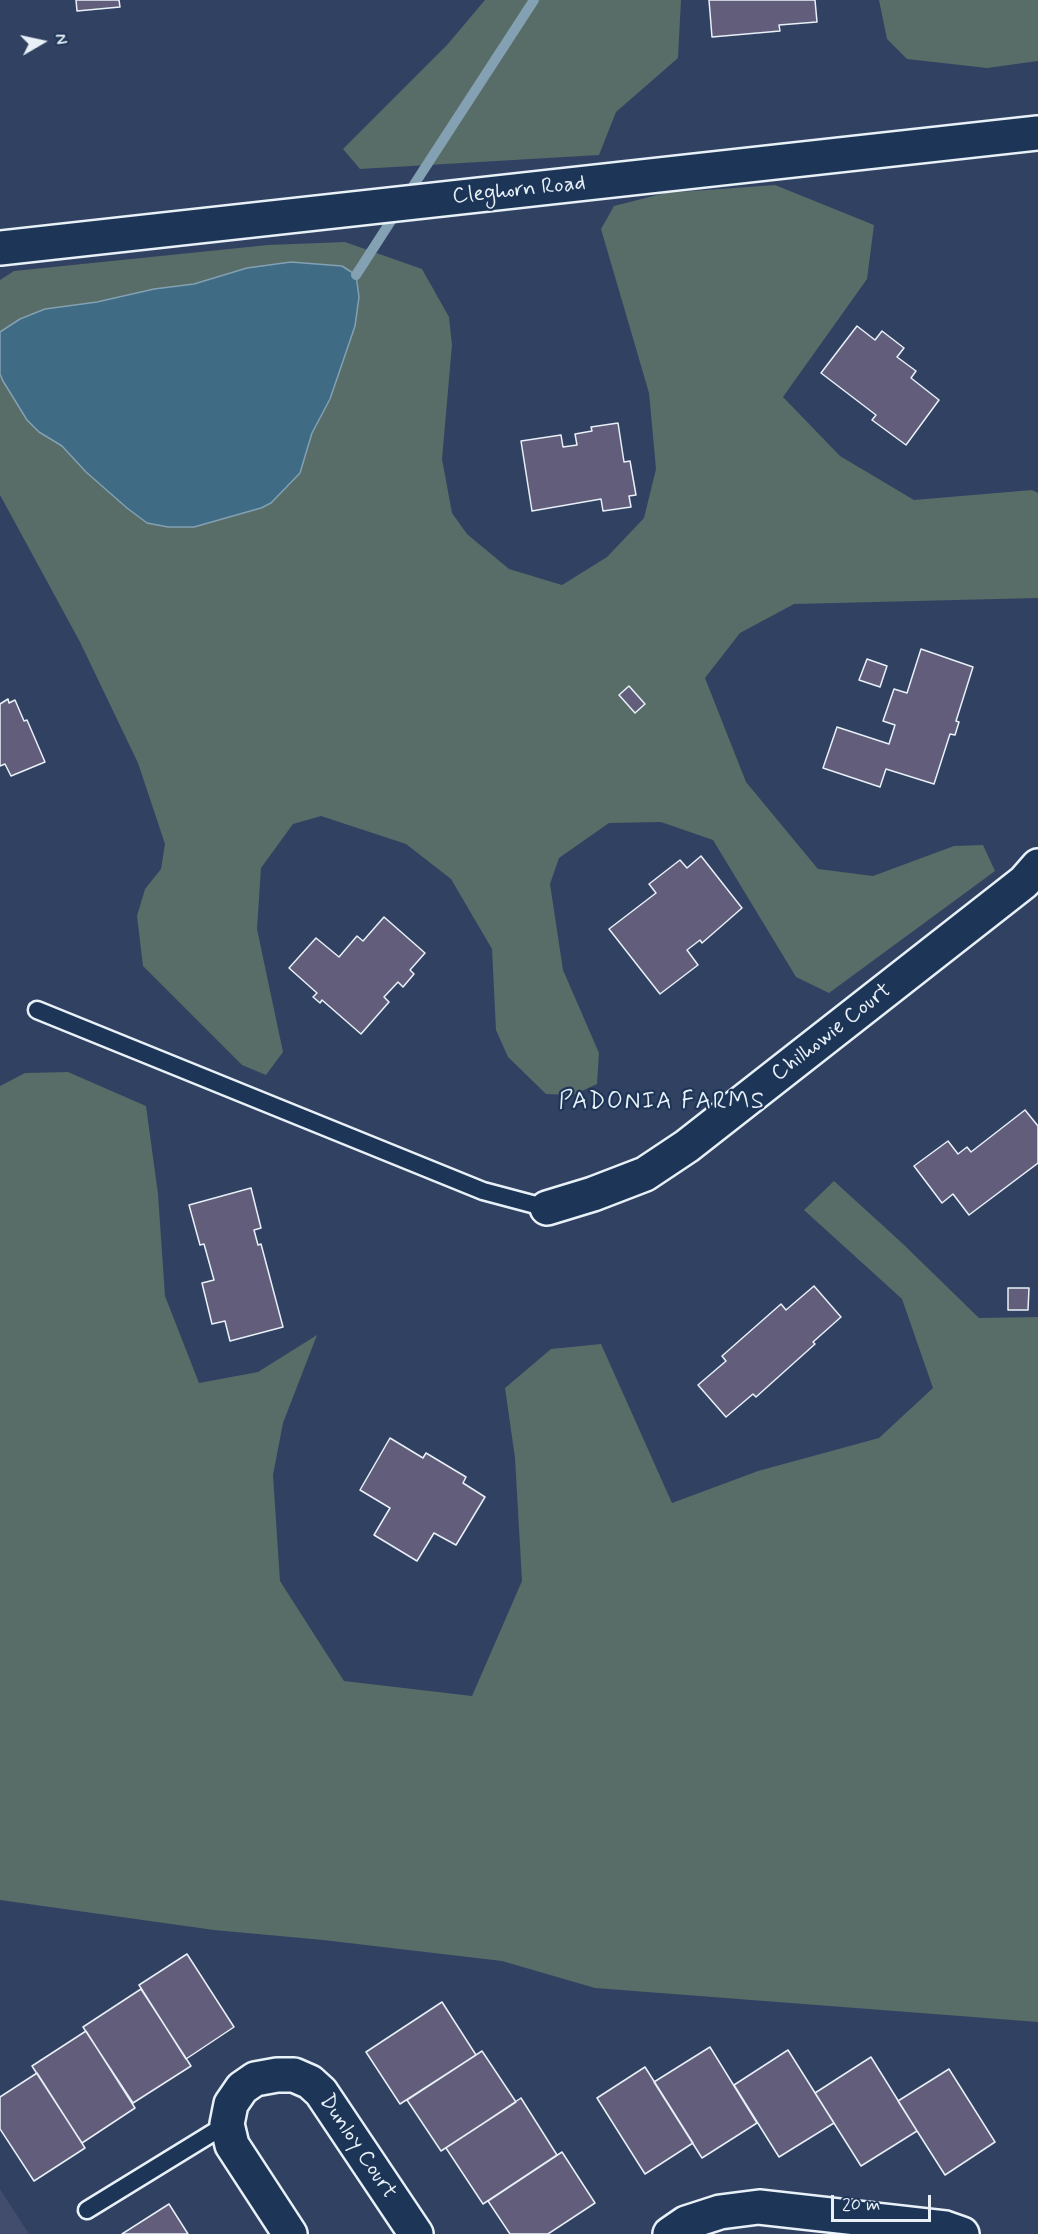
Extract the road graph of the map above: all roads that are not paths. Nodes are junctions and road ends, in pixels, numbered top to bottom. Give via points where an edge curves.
1 (1038, 133) edge
2 (0, 248) edge
3 (1038, 866) edge
4 (37, 1010) dead end
5 (548, 1208) joint
6 (227, 2124) junction
7 (87, 2210) dead end
8 (290, 2234) edge
9 (416, 2234) edge
10 (670, 2234) edge
11 (962, 2234) edge

1 - 2 street, Cleghorn Road
3 - 5 street, Chilhowie Court via 1024,882 687,1146 645,1174
4 - 5 lane via 483,1191
6 - 7 lane
6 - 8 street via 232,2145
6 - 9 street, Dunloy Court via 231,2104 242,2088 255,2079 294,2075 310,2082 321,2092
10 - 11 street via 686,2223 720,2212 759,2207 945,2228

